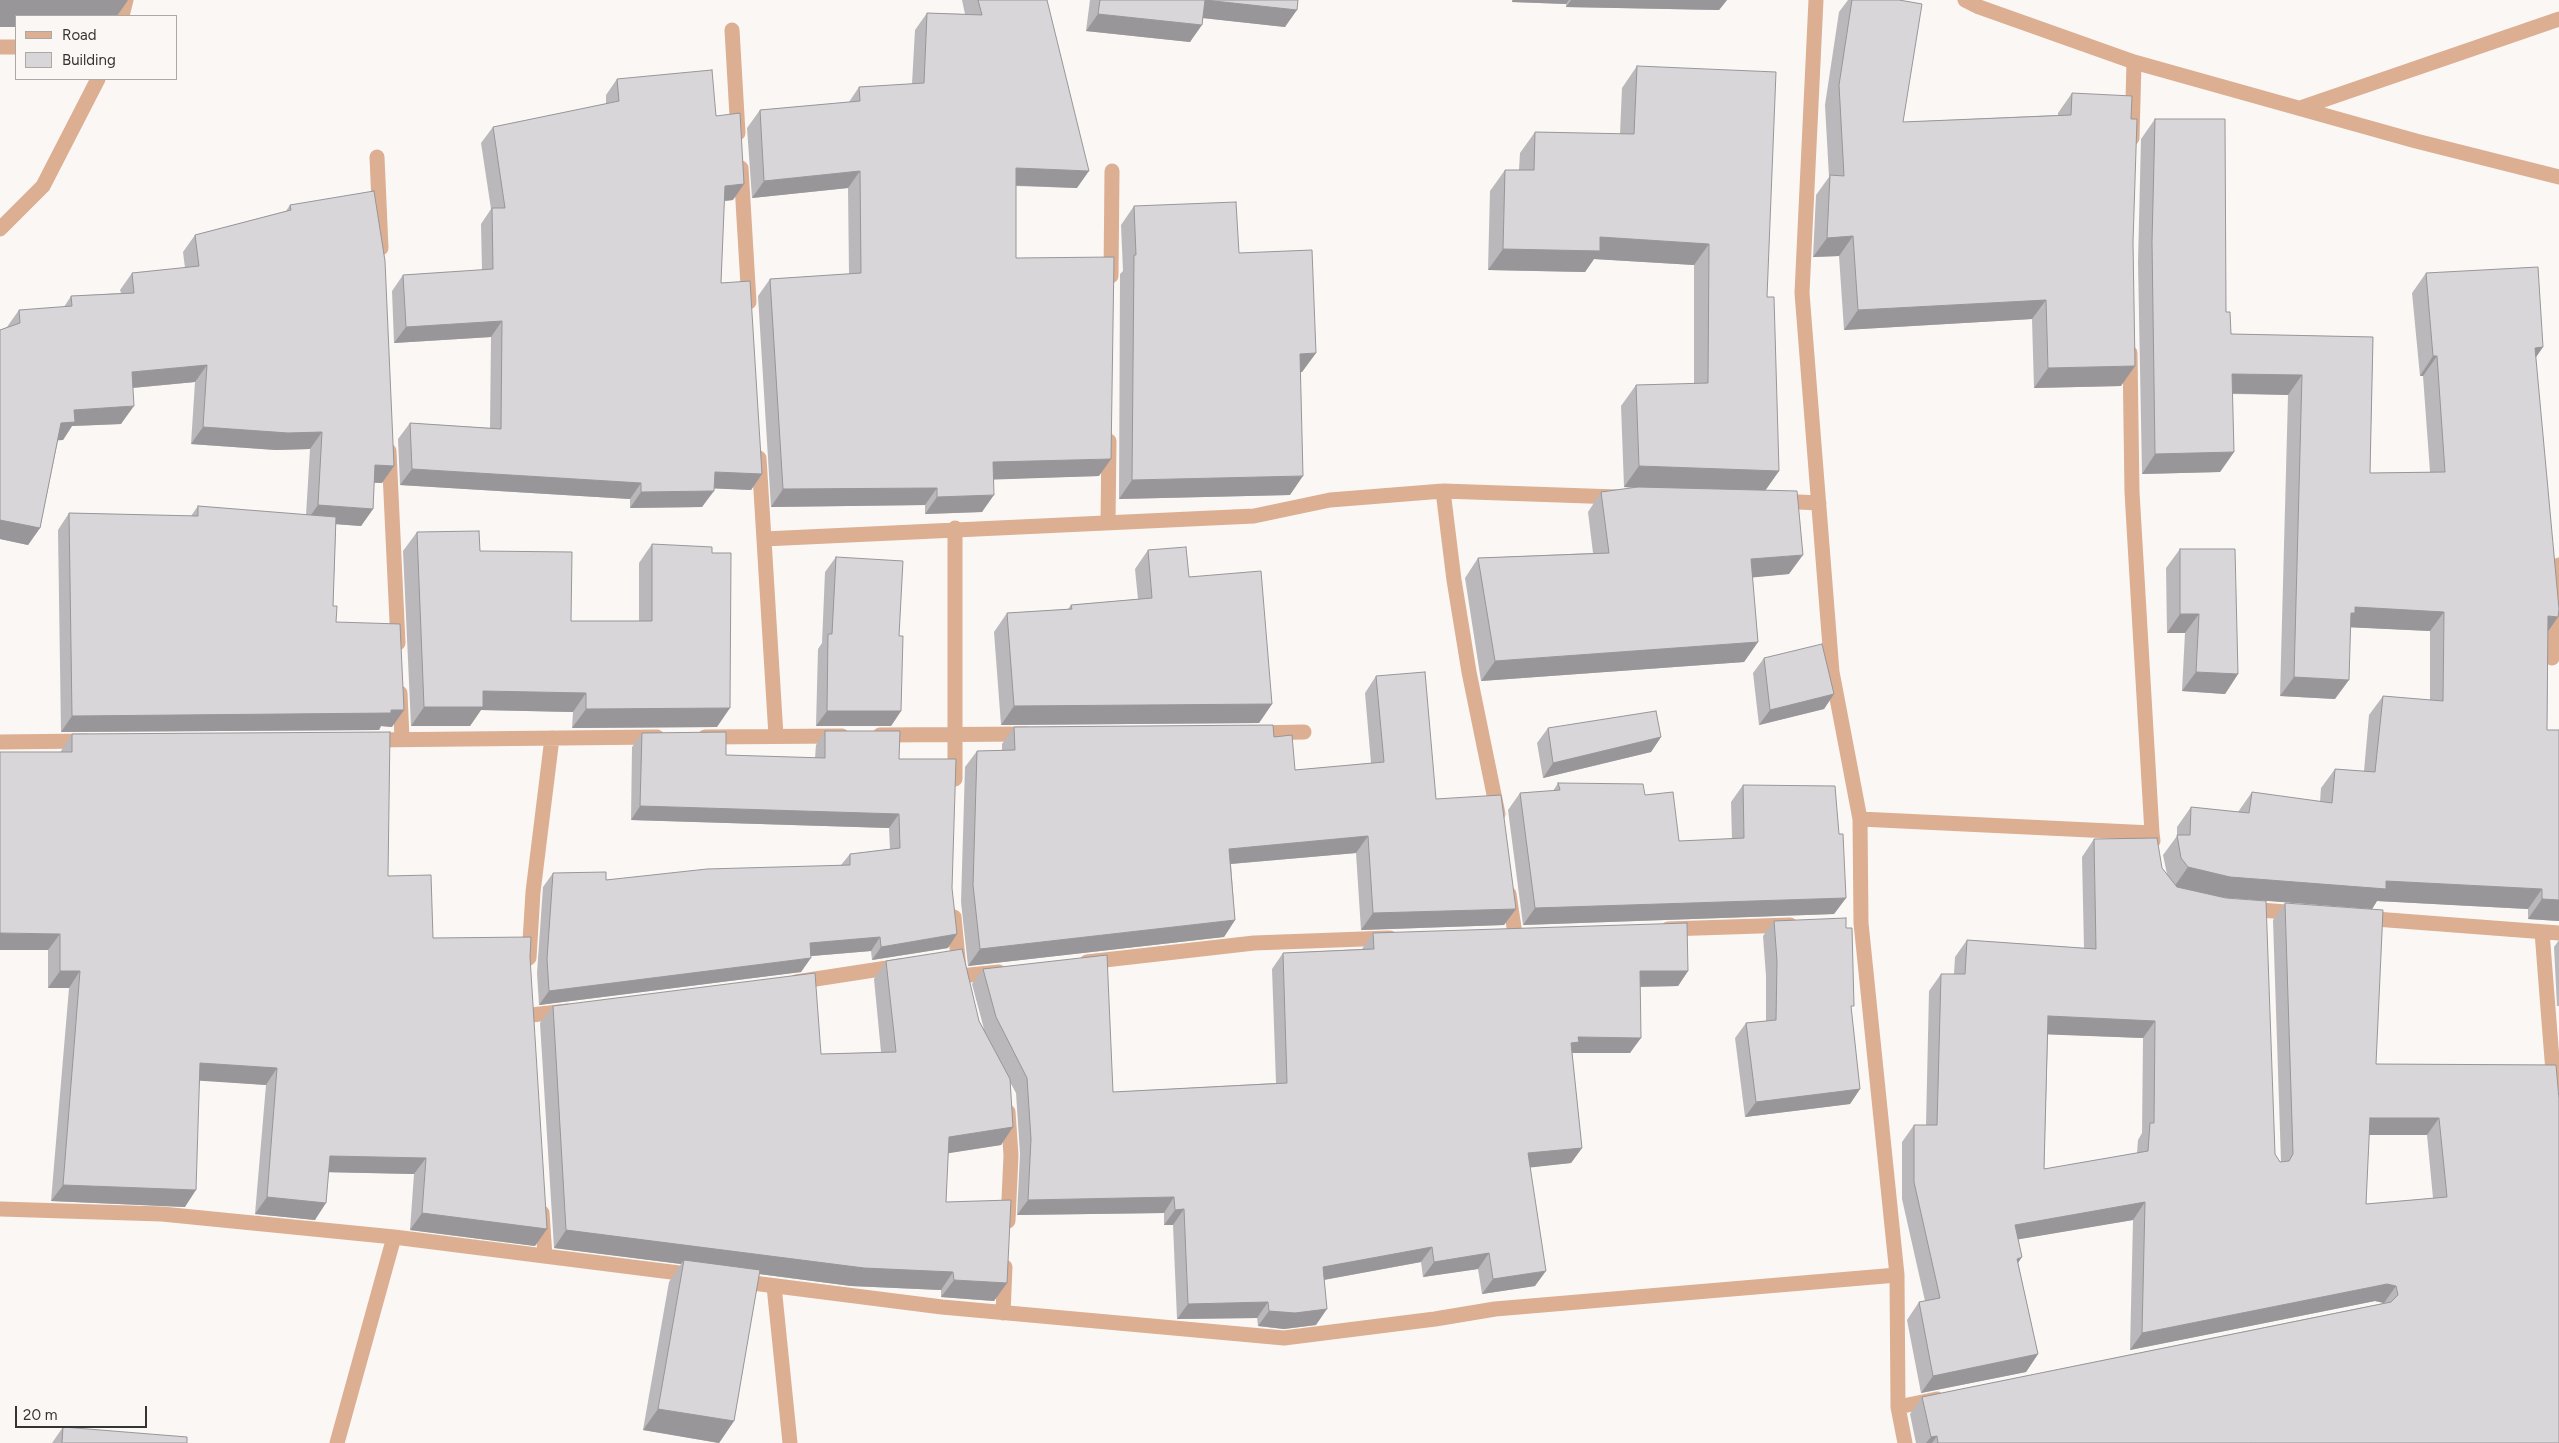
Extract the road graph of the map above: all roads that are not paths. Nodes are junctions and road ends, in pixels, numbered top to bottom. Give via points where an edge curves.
1 (126, 0) edge
2 (1816, 0) edge
3 (1965, 0) edge
4 (122, 15) edge
5 (2559, 19) edge
6 (732, 30) dead end
7 (0, 47) edge
8 (15, 47) edge
9 (2134, 62) junction
10 (97, 80) edge
11 (2300, 108) junction
12 (377, 157) dead end
13 (2131, 157) edge
14 (1112, 171) dead end
15 (2559, 177) edge
16 (0, 229) edge
17 (381, 265) edge
18 (1111, 288) edge
19 (750, 313) edge
20 (2130, 342) edge
21 (1109, 425) edge
22 (389, 433) edge
23 (758, 441) edge
24 (1443, 491) junction
25 (1631, 497) edge
26 (1760, 501) edge
27 (1819, 503) junction
28 (1108, 522) junction
29 (955, 528) junction
30 (764, 539) junction
31 (2559, 565) edge
32 (2552, 658) dead end
33 (399, 660) edge
34 (399, 680) edge
35 (1304, 732) dead end
36 (1235, 733) edge
37 (1046, 734) edge
38 (957, 735) junction
39 (776, 736) junction
40 (669, 737) edge
41 (688, 737) edge
42 (552, 738) junction
43 (402, 739) junction
44 (353, 740) edge
45 (98, 741) edge
46 (0, 742) edge
47 (955, 794) edge
48 (1860, 819) junction
49 (1500, 826) edge
50 (2152, 833) junction
51 (2154, 859) edge
52 (1507, 875) edge
53 (952, 902) edge
54 (2234, 908) edge
55 (2263, 910) junction
56 (2313, 914) edge
57 (2343, 916) edge
58 (1861, 923) junction
59 (1842, 924) edge
60 (1802, 925) edge
61 (2264, 929) edge
62 (1654, 930) edge
63 (2542, 932) junction
64 (2559, 933) edge
65 (1515, 934) junction
66 (1535, 934) edge
67 (1496, 935) edge
68 (1409, 938) edge
69 (958, 956) junction
70 (938, 960) edge
71 (919, 963) edge
72 (1068, 964) edge
73 (1019, 969) edge
74 (528, 973) edge
75 (960, 976) junction
76 (782, 984) edge
77 (964, 993) edge
78 (530, 998) edge
79 (579, 1009) edge
80 (531, 1015) junction
81 (532, 1035) edge
82 (1007, 1094) edge
83 (2555, 1100) edge
84 (542, 1198) edge
85 (0, 1209) edge
86 (1007, 1234) edge
87 (394, 1237) junction
88 (1006, 1254) edge
89 (545, 1256) junction
90 (1897, 1275) junction
91 (707, 1277) edge
92 (726, 1280) edge
93 (774, 1286) junction
94 (1003, 1313) junction
95 (1947, 1397) edge
96 (1898, 1407) junction
97 (337, 1443) edge
98 (790, 1443) edge
99 (1905, 1443) edge

1 - 4 street
2 - 27 street via 1802,293
3 - 9 street
5 - 11 street
6 - 19 street
7 - 8 street
9 - 11 street
9 - 13 street
10 - 16 street via 43,186
11 - 15 street
12 - 17 street
14 - 18 street
20 - 50 street via 2132,492
21 - 28 street
22 - 33 street
23 - 30 street
24 - 25 street
24 - 28 street via 1330,500 1254,516
24 - 49 street via 1469,672 1495,787
26 - 27 street
27 - 48 street via 1832,672
28 - 29 street
29 - 30 street
29 - 38 street
30 - 39 street
31 - 32 street
34 - 43 street
35 - 36 street
37 - 38 street
38 - 39 street
38 - 47 street
39 - 41 street
40 - 42 street
42 - 43 street
42 - 74 street via 533,892
43 - 44 street
45 - 46 street
48 - 50 street
48 - 58 street
50 - 51 street
52 - 65 street
53 - 69 street
54 - 55 street
55 - 56 street
55 - 61 street
57 - 63 street
58 - 59 street
58 - 90 street
60 - 62 street
63 - 64 street
63 - 83 street
65 - 66 street
65 - 67 street
68 - 72 street via 1254,943
69 - 70 street
69 - 75 street
71 - 76 street
73 - 75 street
75 - 77 street
78 - 80 street
79 - 80 street
80 - 81 street
82 - 86 street via 1011,1155
84 - 89 street
85 - 87 street via 162,1214
87 - 89 street
87 - 97 street
88 - 94 street
89 - 91 street
90 - 94 street via 1495,1309 1284,1338
90 - 96 street
92 - 93 street
93 - 94 street
93 - 98 street
95 - 96 street
96 - 99 street

